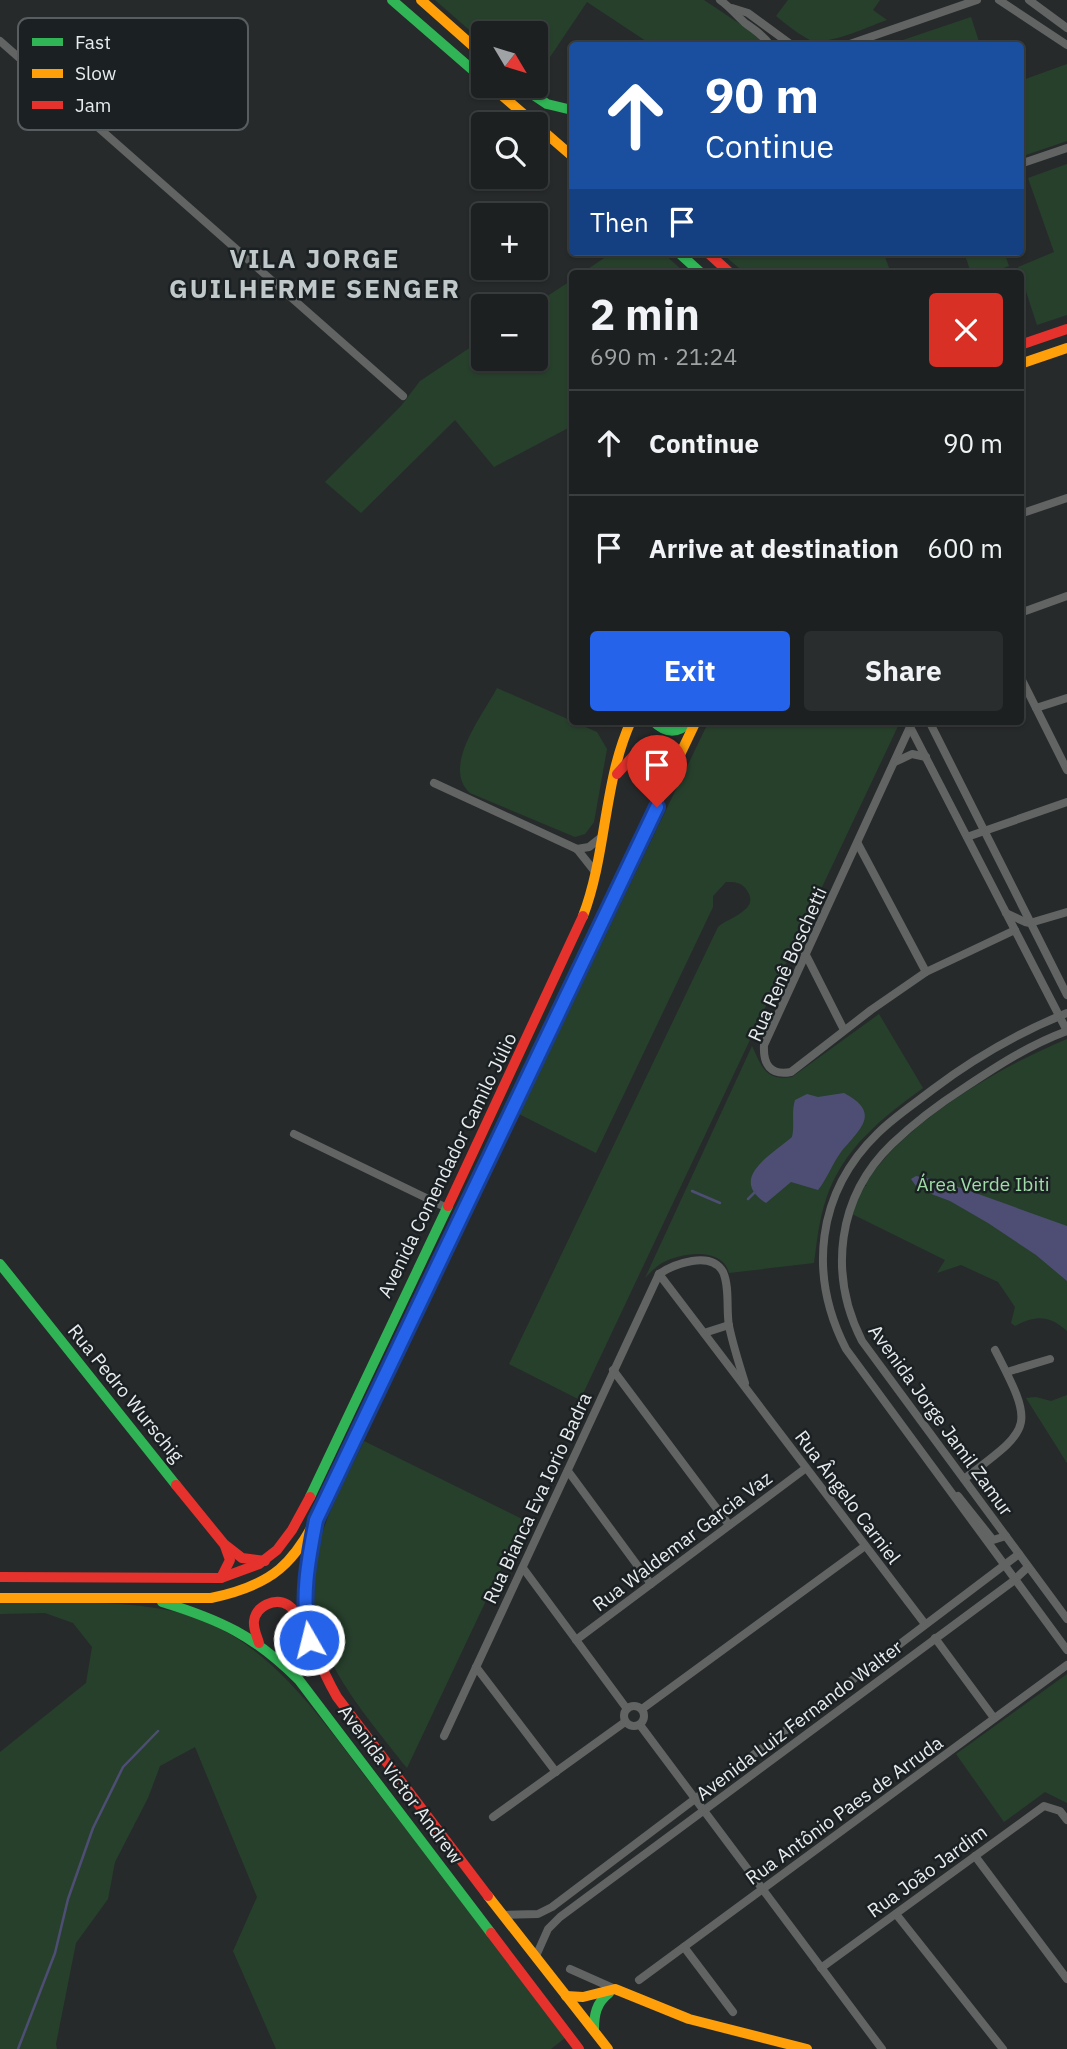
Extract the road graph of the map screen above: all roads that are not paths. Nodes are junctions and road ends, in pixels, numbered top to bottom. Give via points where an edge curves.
1 (392, 0) edge
2 (421, 0) edge
3 (720, 0) edge
4 (977, 0) edge
5 (999, 0) edge
6 (1029, 0) edge
7 (1045, 0) edge
8 (951, 4) edge
9 (732, 8) junction
10 (1050, 16) junction
11 (1067, 28) edge
12 (0, 41) edge
13 (768, 42) edge
14 (788, 42) edge
15 (854, 42) edge
16 (471, 44) edge
17 (1067, 45) edge
18 (18, 57) edge
19 (471, 69) edge
20 (505, 98) edge
21 (538, 98) edge
22 (569, 109) edge
23 (101, 130) edge
24 (1067, 148) edge
25 (569, 152) edge
26 (1024, 163) edge
27 (682, 256) edge
28 (711, 256) edge
29 (698, 270) edge
30 (727, 270) edge
31 (1067, 329) edge
32 (1024, 344) edge
33 (1067, 348) edge
34 (1024, 363) edge
35 (403, 396) dead end
36 (1067, 498) edge
37 (1024, 513) edge
38 (1067, 596) edge
39 (1024, 612) edge
40 (1024, 684) edge
41 (1067, 698) edge
42 (1036, 708) junction
43 (629, 725) edge
44 (656, 725) edge
45 (689, 725) edge
46 (692, 725) edge
47 (909, 725) edge
48 (910, 725) edge
49 (931, 725) edge
50 (926, 757) junction
51 (895, 762) junction
52 (1067, 770) edge
53 (433, 783) dead end
54 (610, 785) junction
55 (663, 793) junction
56 (1067, 802) edge
57 (984, 831) junction
58 (603, 836) junction
59 (967, 836) junction
60 (858, 845) junction
61 (577, 849) junction
62 (851, 860) junction
63 (872, 870) junction
64 (596, 873) junction
65 (1067, 912) edge
66 (1006, 913) junction
67 (1030, 923) junction
68 (1015, 930) junction
69 (1022, 944) junction
70 (805, 953) junction
71 (798, 969) junction
72 (926, 972) junction
73 (815, 973) junction
74 (1067, 995) edge
75 (1063, 1015) edge
76 (1038, 1027) junction
77 (845, 1030) junction
78 (1067, 1031) edge
79 (1044, 1040) junction
80 (294, 1135) dead end
81 (447, 1208) junction
82 (0, 1264) edge
83 (659, 1274) junction
84 (729, 1325) junction
85 (704, 1334) junction
86 (995, 1350) dead end
87 (1050, 1359) dead end
88 (613, 1370) junction
89 (1007, 1372) junction
90 (746, 1390) junction
91 (806, 1468) junction
92 (568, 1471) junction
93 (964, 1479) junction
94 (943, 1482) junction
95 (316, 1520) junction
96 (729, 1525) junction
97 (1006, 1536) junction
98 (224, 1544) junction
99 (865, 1546) junction
100 (1019, 1555) junction
101 (265, 1561) junction
102 (1004, 1565) junction
103 (1028, 1567) junction
104 (523, 1568) junction
105 (991, 1575) junction
106 (0, 1577) edge
107 (221, 1578) junction
108 (1014, 1580) junction
109 (652, 1584) junction
110 (1044, 1587) junction
111 (1002, 1589) junction
112 (0, 1598) edge
113 (1028, 1598) junction
114 (149, 1599) junction
115 (1067, 1619) edge
116 (925, 1624) junction
117 (936, 1638) junction
118 (309, 1640) junction
119 (576, 1640) junction
120 (259, 1643) junction
121 (1067, 1650) edge
122 (1067, 1665) edge
123 (476, 1667) junction
124 (626, 1709) junction
125 (642, 1709) junction
126 (994, 1718) junction
127 (625, 1722) junction
128 (640, 1725) junction
129 (444, 1737) dead end
130 (556, 1772) junction
131 (694, 1798) junction
132 (704, 1810) junction
133 (493, 1817) dead end
134 (1067, 1820) edge
135 (619, 1855) junction
136 (975, 1856) junction
137 (615, 1876) junction
138 (763, 1889) junction
139 (503, 1914) junction
140 (896, 1914) junction
141 (684, 1947) junction
142 (536, 1956) junction
143 (821, 1968) junction
144 (570, 1969) dead end
145 (1067, 1979) edge
146 (639, 1980) dead end
147 (615, 1989) junction
148 (566, 1996) junction
149 (733, 2012) dead end
150 (594, 2030) junction
151 (579, 2049) edge
152 (608, 2049) edge
153 (807, 2049) edge
154 (882, 2049) edge
155 (1003, 2049) edge

1 - 19 main road
2 - 16 main road
3 - 9 street
4 - 8 street
5 - 17 street
6 - 10 street
7 - 10 street
8 - 15 street
9 - 13 street
9 - 14 street via 748,13
10 - 11 street
12 - 18 street
20 - 25 main road
21 - 22 main road
23 - 35 street
24 - 26 street
27 - 29 main road
28 - 30 main road
31 - 32 main road
33 - 34 main road
36 - 37 street
38 - 39 street
40 - 42 street
41 - 42 street
42 - 52 street
43 - 54 main road, Avenida Comendador Camilo Júlio
44 - 45 main road via 673,732
46 - 55 main road, Avenida Comendador Camilo Júlio
47 - 51 street, Rua Renê Boschetti
48 - 50 street
49 - 57 street
50 - 51 street via 912,754
50 - 59 street
51 - 60 street, Rua Renê Boschetti
53 - 61 street
54 - 55 main road via 636,751 649,751 660,759
54 - 58 main road, Avenida Comendador Camilo Júlio
55 - 95 main road, Avenida Comendador Camilo Júlio
56 - 57 street
57 - 59 street
57 - 67 street
58 - 61 street via 589,847
58 - 64 main road, Avenida Comendador Camilo Júlio
59 - 66 street
60 - 62 street, Rua Renê Boschetti
60 - 63 street
61 - 64 street
62 - 63 street
62 - 70 street, Rua Renê Boschetti
63 - 72 street
64 - 81 main road, Avenida Comendador Camilo Júlio via 577,933
65 - 67 street
66 - 67 street
66 - 68 street
67 - 74 street
68 - 69 street
68 - 72 street, Rua Renê Boschetti
69 - 74 street via 1034,956 1057,999
69 - 75 street
70 - 71 street, Rua Renê Boschetti
70 - 73 street
71 - 73 street via 805,967
71 - 77 street, Rua Renê Boschetti via 764,1045 768,1067 791,1072
72 - 77 street, Rua Renê Boschetti
73 - 77 street
75 - 76 street, Avenida Jorge Jamil Zamur
75 - 78 street
76 - 79 street
76 - 94 street, Avenida Jorge Jamil Zamur via 958,1071 877,1134 839,1185 829,1210 823,1265 834,1326 852,1359
78 - 79 street, Avenida Jorge Jamil Zamur
79 - 93 street, Avenida Jorge Jamil Zamur via 947,1099 892,1144 863,1183 846,1225 842,1280 853,1323
80 - 81 street
81 - 101 main road, Avenida Comendador Camilo Júlio via 300,1517
82 - 98 main road, Rua Pedro Wurschig
83 - 84 street, Rua Ângelo Carniel via 684,1262 716,1265 725,1279
83 - 85 street, Rua Ângelo Carniel
83 - 88 street, Rua Bianca Eva Iorio Badra
84 - 85 street
84 - 90 street, Rua Ângelo Carniel
85 - 90 street, Rua Ângelo Carniel
86 - 89 street
87 - 89 street
88 - 92 street, Rua Bianca Eva Iorio Badra
88 - 96 street
89 - 93 street via 1020,1404 1021,1426 1016,1437
90 - 91 street, Rua Ângelo Carniel
91 - 96 street, Rua Waldemar Garcia Vaz
91 - 99 street, Rua Ângelo Carniel
92 - 104 street, Rua Bianca Eva Iorio Badra
92 - 109 street
93 - 97 street, Avenida Jorge Jamil Zamur
94 - 97 street, Avenida Jorge Jamil Zamur via 993,1540
94 - 102 street, Avenida Jorge Jamil Zamur
95 - 114 main road, Avenida Comendador Camilo Júlio via 296,1555 264,1582 240,1593 211,1598
95 - 118 main road, Avenida Victor Andrew via 304,1603
96 - 109 street, Rua Waldemar Garcia Vaz
97 - 100 street, Avenida Jorge Jamil Zamur
98 - 101 main road, Rua Pedro Wurschig via 242,1558
98 - 107 main road via 230,1560
99 - 116 street, Rua Ângelo Carniel
99 - 125 street
100 - 102 street, Avenida Luiz Fernando Walter
100 - 103 street, Avenida Jorge Jamil Zamur
101 - 107 main road, Avenida Comendador Camilo Júlio
102 - 105 street, Avenida Luiz Fernando Walter
102 - 108 street, Avenida Jorge Jamil Zamur
103 - 108 street, Avenida Luiz Fernando Walter
103 - 110 street, Avenida Jorge Jamil Zamur
104 - 119 street
104 - 123 street, Rua Bianca Eva Iorio Badra
105 - 111 street
105 - 116 street, Avenida Luiz Fernando Walter
106 - 107 main road, Avenida Comendador Camilo Júlio
108 - 111 street, Avenida Luiz Fernando Walter
108 - 113 street, Avenida Jorge Jamil Zamur
109 - 119 street, Rua Waldemar Garcia Vaz
110 - 113 street
110 - 115 street, Avenida Jorge Jamil Zamur
111 - 117 street, Avenida Luiz Fernando Walter
112 - 114 main road, Avenida Comendador Camilo Júlio
113 - 121 street, Avenida Jorge Jamil Zamur
114 - 120 main road, Avenida Victor Andrew via 221,1622
116 - 131 street, Avenida Luiz Fernando Walter
117 - 126 street
117 - 132 street, Avenida Luiz Fernando Walter
118 - 120 main road via 291,1606 272,1601 256,1614 254,1629
118 - 139 main road, Avenida Victor Andrew via 337,1696
119 - 124 street
120 - 151 main road, Avenida Victor Andrew via 316,1700
122 - 126 street, Rua Antônio Paes de Arruda
123 - 129 street, Rua Bianca Eva Iorio Badra
123 - 130 street
124 - 125 street
124 - 127 street
125 - 128 street
126 - 138 street, Rua Antônio Paes de Arruda
127 - 128 street
127 - 130 street
128 - 131 street
130 - 133 street
131 - 132 street
131 - 135 street, Avenida Luiz Fernando Walter
132 - 137 street, Avenida Luiz Fernando Walter
132 - 138 street
134 - 136 street, Rua João Jardim via 1054,1807 1044,1806
135 - 137 street via 610,1870
135 - 139 street, Avenida Luiz Fernando Walter via 552,1908 538,1914
136 - 140 street, Rua João Jardim
136 - 145 street
137 - 142 street, Avenida Luiz Fernando Walter via 548,1929
138 - 141 street, Rua Antônio Paes de Arruda
138 - 143 street
139 - 142 main road, Avenida Victor Andrew
140 - 143 street, Rua João Jardim
140 - 155 street
141 - 146 street, Rua Antônio Paes de Arruda
141 - 149 street
142 - 148 main road, Avenida Victor Andrew
143 - 154 street
144 - 147 street
147 - 148 main road
147 - 150 main road via 595,2009
147 - 153 main road via 689,2019
148 - 150 main road, Avenida Victor Andrew
150 - 152 main road, Avenida Victor Andrew

